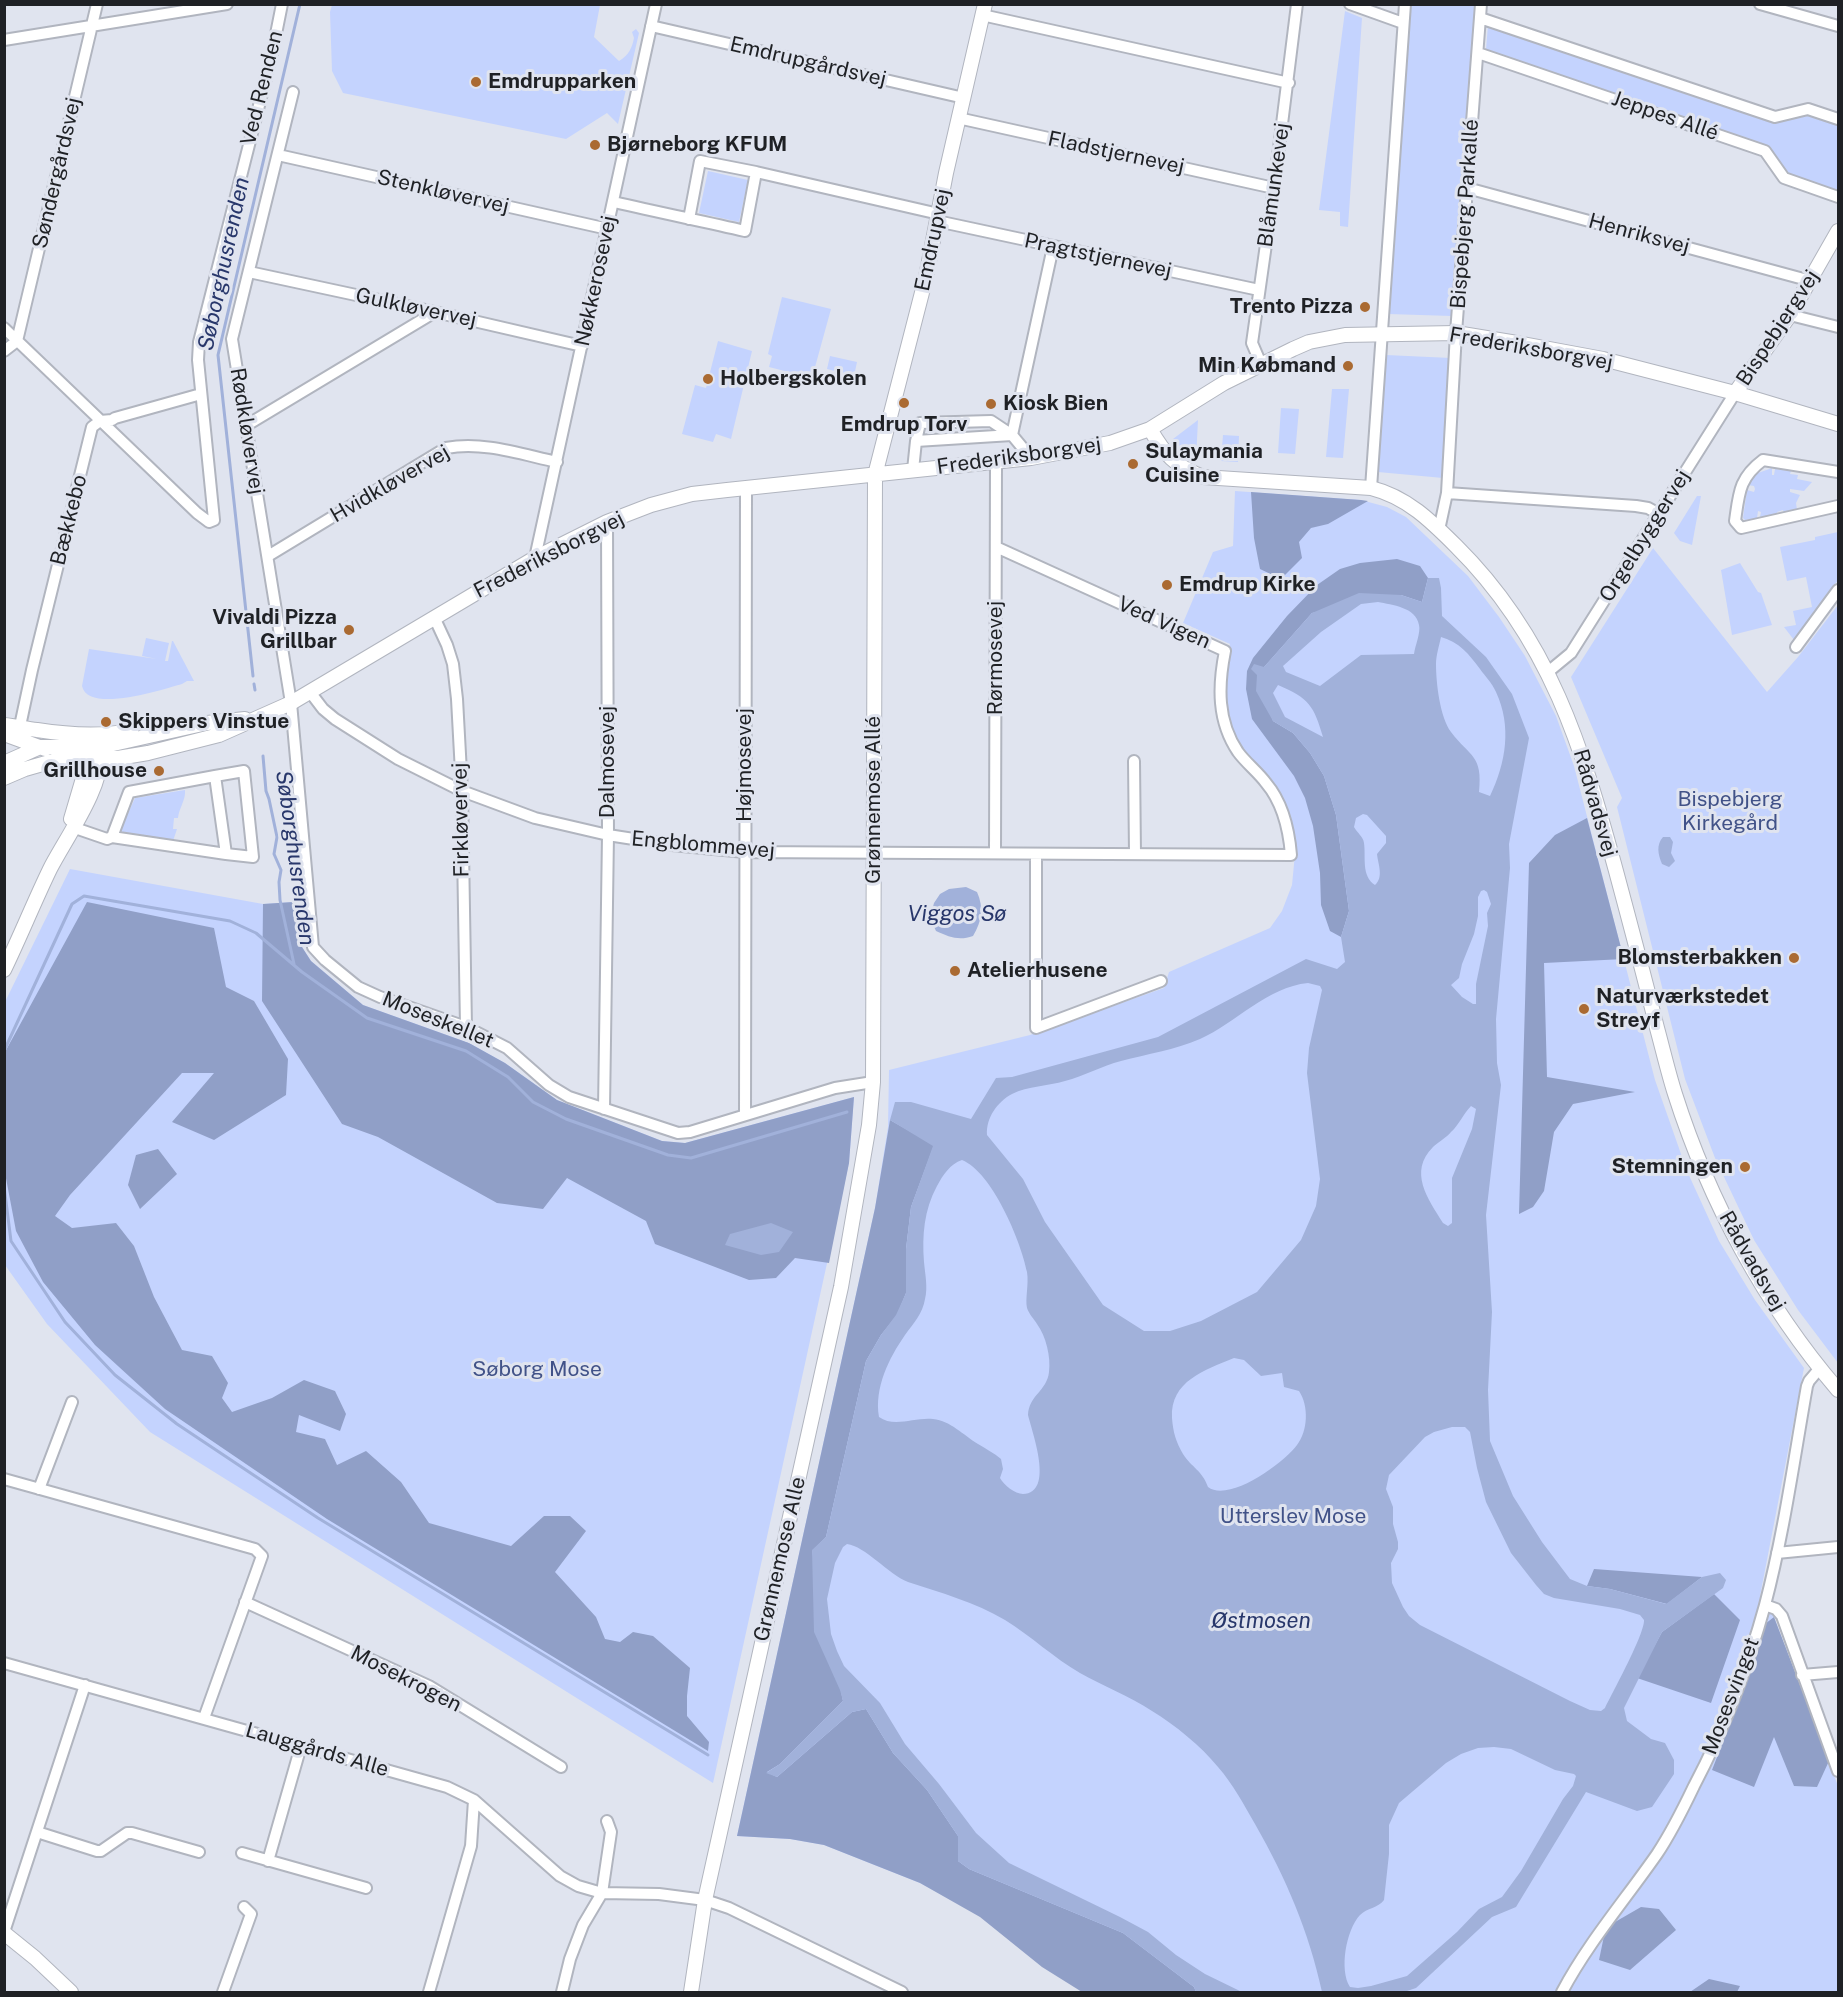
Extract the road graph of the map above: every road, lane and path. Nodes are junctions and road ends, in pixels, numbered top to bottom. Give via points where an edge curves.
1 (97, 4) edge
2 (227, 4) edge
3 (282, 4) edge
4 (656, 4) edge
5 (1298, 4) edge
6 (1350, 4) edge
7 (1404, 4) edge
8 (1481, 4) edge
9 (1760, 4) edge
10 (984, 10) edge
11 (1480, 18) junction
12 (1403, 23) junction
13 (92, 25) junction
14 (1839, 26) edge
15 (651, 27) junction
16 (4, 40) edge
17 (1478, 53) junction
18 (1288, 83) junction
19 (293, 92) dead end
20 (964, 98) junction
21 (958, 118) junction
22 (1839, 119) edge
23 (278, 155) junction
24 (756, 172) junction
25 (1274, 188) junction
26 (1467, 188) junction
27 (1839, 197) edge
28 (614, 202) junction
29 (938, 218) junction
30 (689, 219) junction
31 (608, 229) junction
32 (1839, 231) edge
33 (1053, 247) junction
34 (249, 272) junction
35 (1810, 281) junction
36 (1259, 290) junction
37 (435, 312) junction
38 (1790, 315) junction
39 (1839, 327) edge
40 (4, 328) edge
41 (1456, 333) junction
42 (1381, 335) junction
43 (17, 341) junction
44 (582, 346) junction
45 (4, 351) edge
46 (1261, 364) junction
47 (1735, 393) junction
48 (201, 394) junction
49 (100, 421) junction
50 (1839, 424) edge
51 (247, 425) junction
52 (1150, 429) junction
53 (1012, 435) junction
54 (916, 441) junction
55 (1031, 458) junction
56 (557, 462) junction
57 (996, 462) junction
58 (913, 470) junction
59 (1839, 472) edge
60 (875, 475) junction
61 (746, 488) junction
62 (1371, 488) junction
63 (1447, 493) junction
64 (1839, 506) edge
65 (1659, 514) junction
66 (607, 522) junction
67 (1439, 530) junction
68 (996, 548) junction
69 (268, 556) junction
70 (535, 558) junction
71 (1839, 590) edge
72 (434, 617) junction
73 (1796, 647) dead end
74 (1548, 672) junction
75 (310, 692) junction
76 (291, 703) junction
77 (256, 717) junction
78 (4, 725) edge
79 (195, 725) junction
80 (21, 726) junction
81 (37, 730) junction
82 (4, 734) edge
83 (40, 747) junction
84 (70, 752) junction
85 (95, 753) junction
86 (1134, 760) dead end
87 (4, 763) edge
88 (215, 776) junction
89 (4, 778) edge
90 (462, 791) junction
91 (75, 828) junction
92 (608, 835) junction
93 (112, 837) junction
94 (63, 847) junction
95 (745, 852) junction
96 (874, 852) junction
97 (995, 853) junction
98 (226, 854) junction
99 (1036, 854) junction
100 (1135, 854) junction
101 (1291, 855) joint
102 (313, 947) joint
103 (4, 970) edge
104 (1161, 981) dead end
105 (466, 1027) junction
106 (873, 1082) junction
107 (604, 1109) junction
108 (745, 1114) junction
109 (869, 1125) joint
110 (1820, 1368) junction
111 (1839, 1390) edge
112 (72, 1402) dead end
113 (4, 1479) edge
114 (39, 1489) junction
115 (1839, 1547) edge
116 (1777, 1553) junction
117 (245, 1602) junction
118 (1765, 1605) junction
119 (4, 1663) edge
120 (1839, 1672) edge
121 (1802, 1675) junction
122 (85, 1685) junction
123 (204, 1718) junction
124 (300, 1746) junction
125 (561, 1767) dead end
126 (1839, 1771) edge
127 (474, 1800) junction
128 (608, 1821) dead end
129 (37, 1832) junction
130 (198, 1852) dead end
131 (242, 1854) dead end
132 (268, 1861) junction
133 (366, 1888) dead end
134 (602, 1893) junction
135 (705, 1900) junction
136 (244, 1907) dead end
137 (4, 1932) edge
138 (71, 1992) edge
139 (224, 1992) edge
140 (429, 1992) edge
141 (562, 1992) edge
142 (691, 1992) edge
143 (902, 1992) edge
144 (1562, 1992) edge

1 - 13 street, Søndergårdsvej
2 - 13 street
3 - 48 street, Ved Renden via 199,342
4 - 15 street, Nøkkerosevej
5 - 18 street, Blåmunkevej
6 - 12 street
7 - 12 street
8 - 11 street, Bispebjerg Parkallé
9 - 14 street
10 - 18 street
10 - 20 street, Emdrupvej
11 - 17 street, Bispebjerg Parkallé
11 - 22 street, Jeppes Allé via 1774,117 1808,109
12 - 42 street
13 - 16 street
13 - 43 street, Søndergårdsvej
15 - 20 street, Emdrupgårdsvej
15 - 28 street, Nøkkerosevej
17 - 26 street, Bispebjerg Parkallé
17 - 27 street, Jeppes Allé via 1764,151 1784,178
18 - 25 street, Blåmunkevej
19 - 23 street, Rødkløvervej
20 - 21 street, Emdrupvej
21 - 25 street, Fladstjernevej
21 - 29 street, Emdrupvej
23 - 31 street, Stenkløvervej
23 - 34 street, Rødkløvervej
24 - 29 street, Pragtstjernevej
24 - 30 street, Pragtstjernevej via 700,162
24 - 30 street via 745,231
25 - 36 street, Blåmunkevej
26 - 35 street, Henriksvej
26 - 41 street, Bispebjerg Parkallé
28 - 30 street
28 - 31 street, Nøkkerosevej
29 - 33 street, Pragtstjernevej
29 - 60 street, Emdrupvej
31 - 44 street, Nøkkerosevej
32 - 35 street, Bispebjergvej
33 - 36 street, Pragtstjernevej
33 - 53 street
34 - 37 street, Gulkløvervej
34 - 51 street, Rødkløvervej via 232,339
35 - 38 street, Bispebjergvej
36 - 46 street, Blåmunkevej via 1252,343
37 - 44 street, Gulkløvervej
37 - 51 street
38 - 39 street
38 - 47 street, Bispebjergvej
40 - 43 street
41 - 42 street, Frederiksborgvej
41 - 47 street, Frederiksborgvej via 1603,359
41 - 63 street, Bispebjerg Parkallé
42 - 46 street, Frederiksborgvej via 1318,340
42 - 62 street
43 - 45 street
43 - 49 street
44 - 56 street, Nøkkerosevej
46 - 52 street, Frederiksborgvej
47 - 50 street, Frederiksborgvej
47 - 65 street, Orgelbyggervej
48 - 49 street
48 - 49 street, Ved Renden via 214,520 208,522
49 - 80 street, Bækkebo via 92,427
51 - 69 street, Rødkløvervej
52 - 55 street, Frederiksborgvej via 1110,443
52 - 62 street, Rådvadsvej via 1172,461 1203,477
53 - 54 street
53 - 54 street via 991,421 920,423
53 - 55 street
54 - 58 street
55 - 57 street, Frederiksborgvej
56 - 69 street, Hvidkløvervej via 484,445 446,448
56 - 70 street, Nøkkerosevej
57 - 58 street, Frederiksborgvej
57 - 68 street, Rørmosevej
58 - 60 street, Frederiksborgvej
59 - 64 street via 1763,460 1741,483 1735,521 1741,528
60 - 61 street, Frederiksborgvej
60 - 96 street, Grønnemose Allé
61 - 66 street, Frederiksborgvej via 692,494
61 - 95 street, Højmosevej
62 - 67 street, Rådvadsvej via 1389,492
63 - 65 street via 1636,506
63 - 67 street, Bispebjerg Parkallé
65 - 74 street, Orgelbyggervej via 1571,653
66 - 70 street, Frederiksborgvej
66 - 92 street, Dalmosevej
67 - 74 street, Rådvadsvej via 1478,568 1515,615
68 - 97 street, Rørmosevej
68 - 101 street, Ved Vigen via 1225,651 1220,673 1223,716 1239,753 1268,784 1280,806 1289,832
69 - 76 street, Rødkløvervej
70 - 72 street, Frederiksborgvej
71 - 73 street
72 - 75 street, Frederiksborgvej
72 - 90 street, Firkløvervej via 455,671
74 - 110 street, Rådvadsvej via 1576,736 1598,806 1675,1094 1703,1169 1760,1280
75 - 76 street, Frederiksborgvej
75 - 90 street, Engblommevej via 335,719 398,759
76 - 77 street, Frederiksborgvej
76 - 102 street, Rødkløvervej
77 - 79 street, Frederiksborgvej
77 - 85 street, Frederiksborgvej via 219,735 184,744 138,754
78 - 80 street
79 - 81 street, Frederiksborgvej via 169,724 98,736
79 - 85 street, Frederiksborgvej
80 - 81 street
80 - 82 street
81 - 84 street
82 - 83 street
83 - 84 street, Frederiksborgvej
83 - 87 street
84 - 85 street, Frederiksborgvej
84 - 89 street, Frederiksborgvej
85 - 91 street via 98,773
85 - 94 street
86 - 100 street
88 - 93 street via 129,792
88 - 98 street
88 - 98 street via 244,771 253,857
90 - 92 street, Engblommevej via 535,818
90 - 105 street, Firkløvervej
91 - 93 street via 107,839
91 - 94 street
92 - 95 street, Engblommevej
92 - 107 street, Dalmosevej
93 - 98 street
94 - 103 street
95 - 96 street, Engblommevej
95 - 108 street, Højmosevej
96 - 97 street, Engblommevej
96 - 106 street, Grønnemose Allé
97 - 99 street, Engblommevej
99 - 100 street, Engblommevej
99 - 104 street via 1036,1028
100 - 101 street, Engblommevej
102 - 105 street, Moseskellet via 358,987
105 - 107 street, Moseskellet via 507,1048 569,1097
106 - 108 street, Moseskellet via 835,1088
106 - 109 street, Grønnemose Allé
107 - 108 street, Moseskellet via 678,1133
109 - 135 street, Grønnemose Alle via 841,1287
110 - 111 street, Rådvadsvej
110 - 116 street, Mosesvinget via 1807,1386
112 - 114 street
113 - 114 street
114 - 117 street via 255,1549 262,1556
115 - 116 street
116 - 118 street, Mosesvinget
117 - 123 street
117 - 125 street, Mosekrogen via 429,1686
118 - 121 street via 1782,1616
118 - 144 street, Mosesvinget via 1724,1724 1695,1786 1658,1852
119 - 122 street, Lauggårds Alle
120 - 121 street
121 - 126 street
122 - 123 street, Lauggårds Alle
122 - 129 street
123 - 124 street, Lauggårds Alle
124 - 127 street, Lauggårds Alle via 447,1786
124 - 132 street
127 - 134 street, Lauggårds Alle via 560,1876
127 - 140 street via 471,1846
128 - 134 street via 611,1832
129 - 130 street via 97,1851 132,1833
129 - 137 street
131 - 132 street
132 - 133 street
134 - 135 street, Lauggårds Alle
134 - 141 street via 583,1925
135 - 142 street, Grønnemose Alle
135 - 143 street, Lauggårds Alle
136 - 139 street via 251,1914
137 - 138 street

